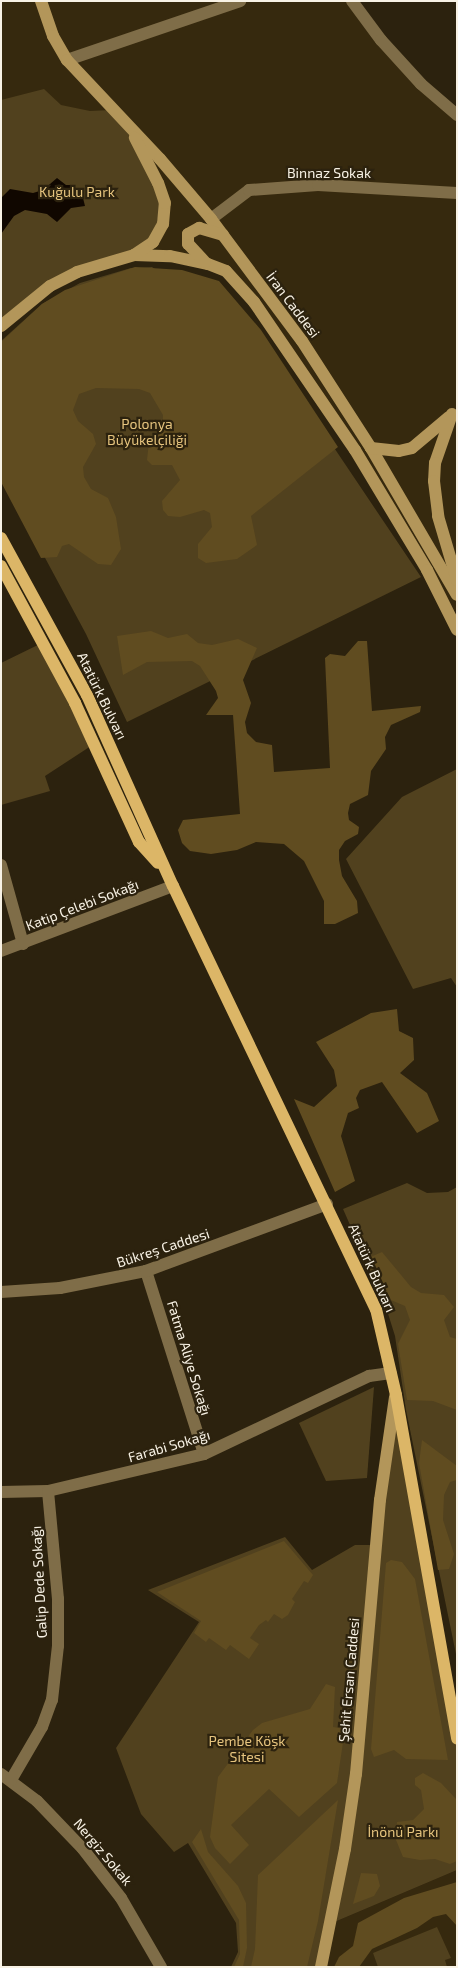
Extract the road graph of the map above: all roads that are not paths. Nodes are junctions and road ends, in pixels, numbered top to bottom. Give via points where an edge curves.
1 (41, 1) edge
2 (240, 1) edge
3 (352, 1) edge
4 (67, 60) junction
5 (457, 115) edge
6 (134, 133) junction
7 (457, 192) edge
8 (211, 219) junction
9 (223, 236) junction
10 (134, 255) junction
11 (208, 264) junction
12 (1, 326) edge
13 (454, 412) edge
14 (371, 448) junction
15 (1, 538) edge
16 (1, 566) edge
17 (457, 580) edge
18 (457, 595) edge
19 (457, 630) edge
20 (1, 865) edge
21 (167, 872) junction
22 (173, 886) junction
23 (23, 944) junction
24 (1, 952) edge
25 (326, 1204) junction
26 (146, 1271) junction
27 (1, 1292) edge
28 (392, 1373) junction
29 (396, 1395) junction
30 (204, 1454) junction
31 (48, 1491) junction
32 (1, 1492) edge
33 (457, 1739) edge
34 (6, 1777) edge
35 (162, 1967) edge
36 (321, 1967) edge

1 - 4 main road, İran Caddesi via 53,36
2 - 4 street
3 - 5 street via 381,40 421,84
4 - 6 main road, İran Caddesi
6 - 8 main road, İran Caddesi via 160,158
6 - 10 main road via 163,194 164,214 163,224 153,242
7 - 8 street, Binnaz Sokak via 318,185 249,190
8 - 9 main road, İran Caddesi
9 - 11 main road via 200,228 188,234 191,249
9 - 14 main road, İran Caddesi via 302,341
10 - 11 main road, İran Caddesi via 170,256
10 - 12 main road via 63,278 35,295
11 - 19 main road, İran Caddesi via 226,271 283,340 355,450 427,570
13 - 14 main road via 412,448 400,451
13 - 17 main road via 436,463 434,481 438,516
14 - 18 main road, İran Caddesi
15 - 21 main road, Atatürk Bulvarı via 87,695
16 - 21 main road, Atatürk Bulvarı via 75,703 139,842
20 - 23 street
21 - 22 main road, Atatürk Bulvarı
22 - 23 street, Katip Çelebi Sokağı
22 - 25 main road, Atatürk Bulvarı
23 - 24 street, Katip Çelebi Sokağı
25 - 26 street, Bükreş Caddesi
25 - 28 main road, Atatürk Bulvarı via 376,1309
26 - 27 street, Bükreş Caddesi via 69,1286
26 - 30 street, Fatma Aliye Sokağı
28 - 29 main road, Atatürk Bulvarı
28 - 30 street, Farabi Sokağı via 369,1376
29 - 33 main road, Atatürk Bulvarı
29 - 36 main road, Şehit Ersan Caddesi via 380,1505 355,1783 346,1849
30 - 31 street, Farabi Sokağı
31 - 32 street, Farabi Sokağı
31 - 34 street, Galip Dede Sokağı via 58,1599 58,1646 52,1700 42,1727
34 - 35 street, Nergiz Sokak via 37,1801 83,1849 121,1898

